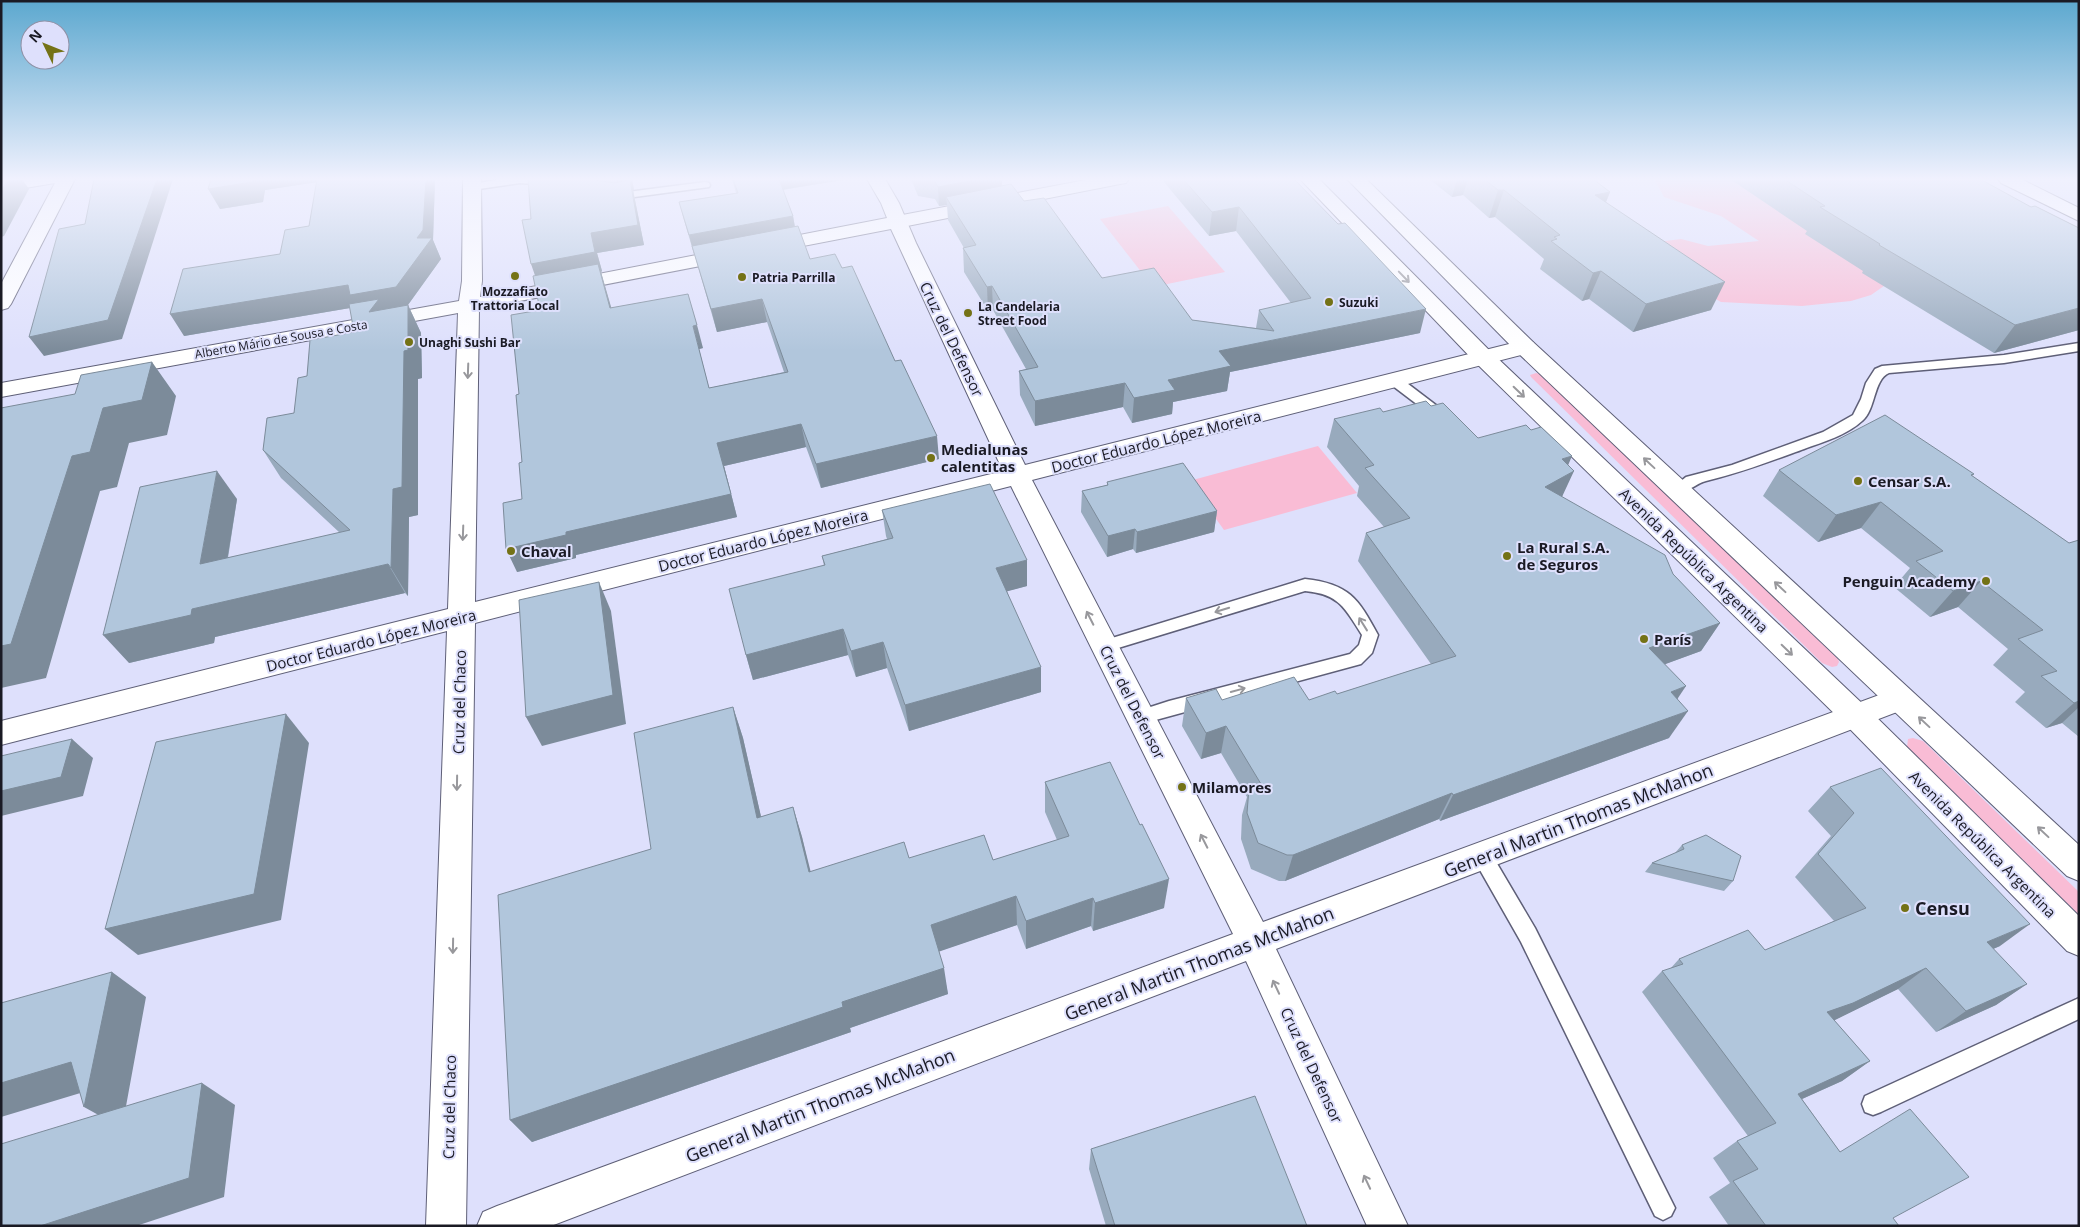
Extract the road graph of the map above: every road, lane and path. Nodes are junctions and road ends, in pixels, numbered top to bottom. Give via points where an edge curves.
1 (36, 236) edge
2 (472, 236) edge
3 (823, 236) edge
4 (904, 236) edge
5 (1365, 236) edge
6 (1414, 236) edge
7 (1, 304) edge
8 (469, 305) junction
9 (1525, 347) junction
10 (2079, 347) edge
11 (1483, 357) junction
12 (1394, 380) junction
13 (1, 390) edge
14 (1453, 427) edge
15 (1018, 476) junction
16 (1677, 490) junction
17 (461, 616) junction
18 (1105, 646) junction
19 (1900, 700) junction
20 (1856, 716) junction
21 (1141, 718) junction
22 (1, 734) edge
23 (1482, 856) junction
24 (2079, 866) edge
25 (2079, 940) edge
26 (1255, 942) junction
27 (2079, 1008) edge
28 (1873, 1104) dead end
29 (1663, 1208) dead end
30 (446, 1226) edge
31 (497, 1226) edge
32 (1388, 1226) edge

1 - 7 main road
2 - 8 main road, Cruz del Chaco
3 - 8 main road, Alberto Mário de Sousa e Costa
4 - 15 main road, Cruz del Defensor
5 -> 11 main road, Avenida República Argentina
6 - 9 main road
8 - 13 main road, Alberto Mário de Sousa e Costa
8 -> 17 main road, Cruz del Chaco
9 - 11 main road, Doctor Eduardo López Moreira
16 -> 9 main road
10 - 16 lane via 1887,369 1880,372 1873,383 1858,418 1828,435 1736,469 1691,480
11 - 12 main road, Doctor Eduardo López Moreira
11 -> 20 main road, Avenida República Argentina
12 - 14 lane
12 - 15 main road, Doctor Eduardo López Moreira
15 - 17 main road, Doctor Eduardo López Moreira
18 -> 15 main road, Cruz del Defensor
19 -> 16 main road
17 - 22 main road, Doctor Eduardo López Moreira
17 -> 30 main road, Cruz del Chaco
18 - 21 main road, Cruz del Defensor
21 -> 18 lane via 1355,659 1366,648 1370,635 1346,597 1324,586 1305,585
19 - 20 main road, General Martin Thomas McMahon
24 -> 19 main road
20 - 23 main road, General Martin Thomas McMahon
20 - 25 main road, Avenida República Argentina
26 -> 21 main road, Cruz del Defensor
23 - 26 main road, General Martin Thomas McMahon
23 - 29 lane via 1528,935
26 - 31 main road, General Martin Thomas McMahon
32 -> 26 main road, Cruz del Defensor
27 - 28 lane

